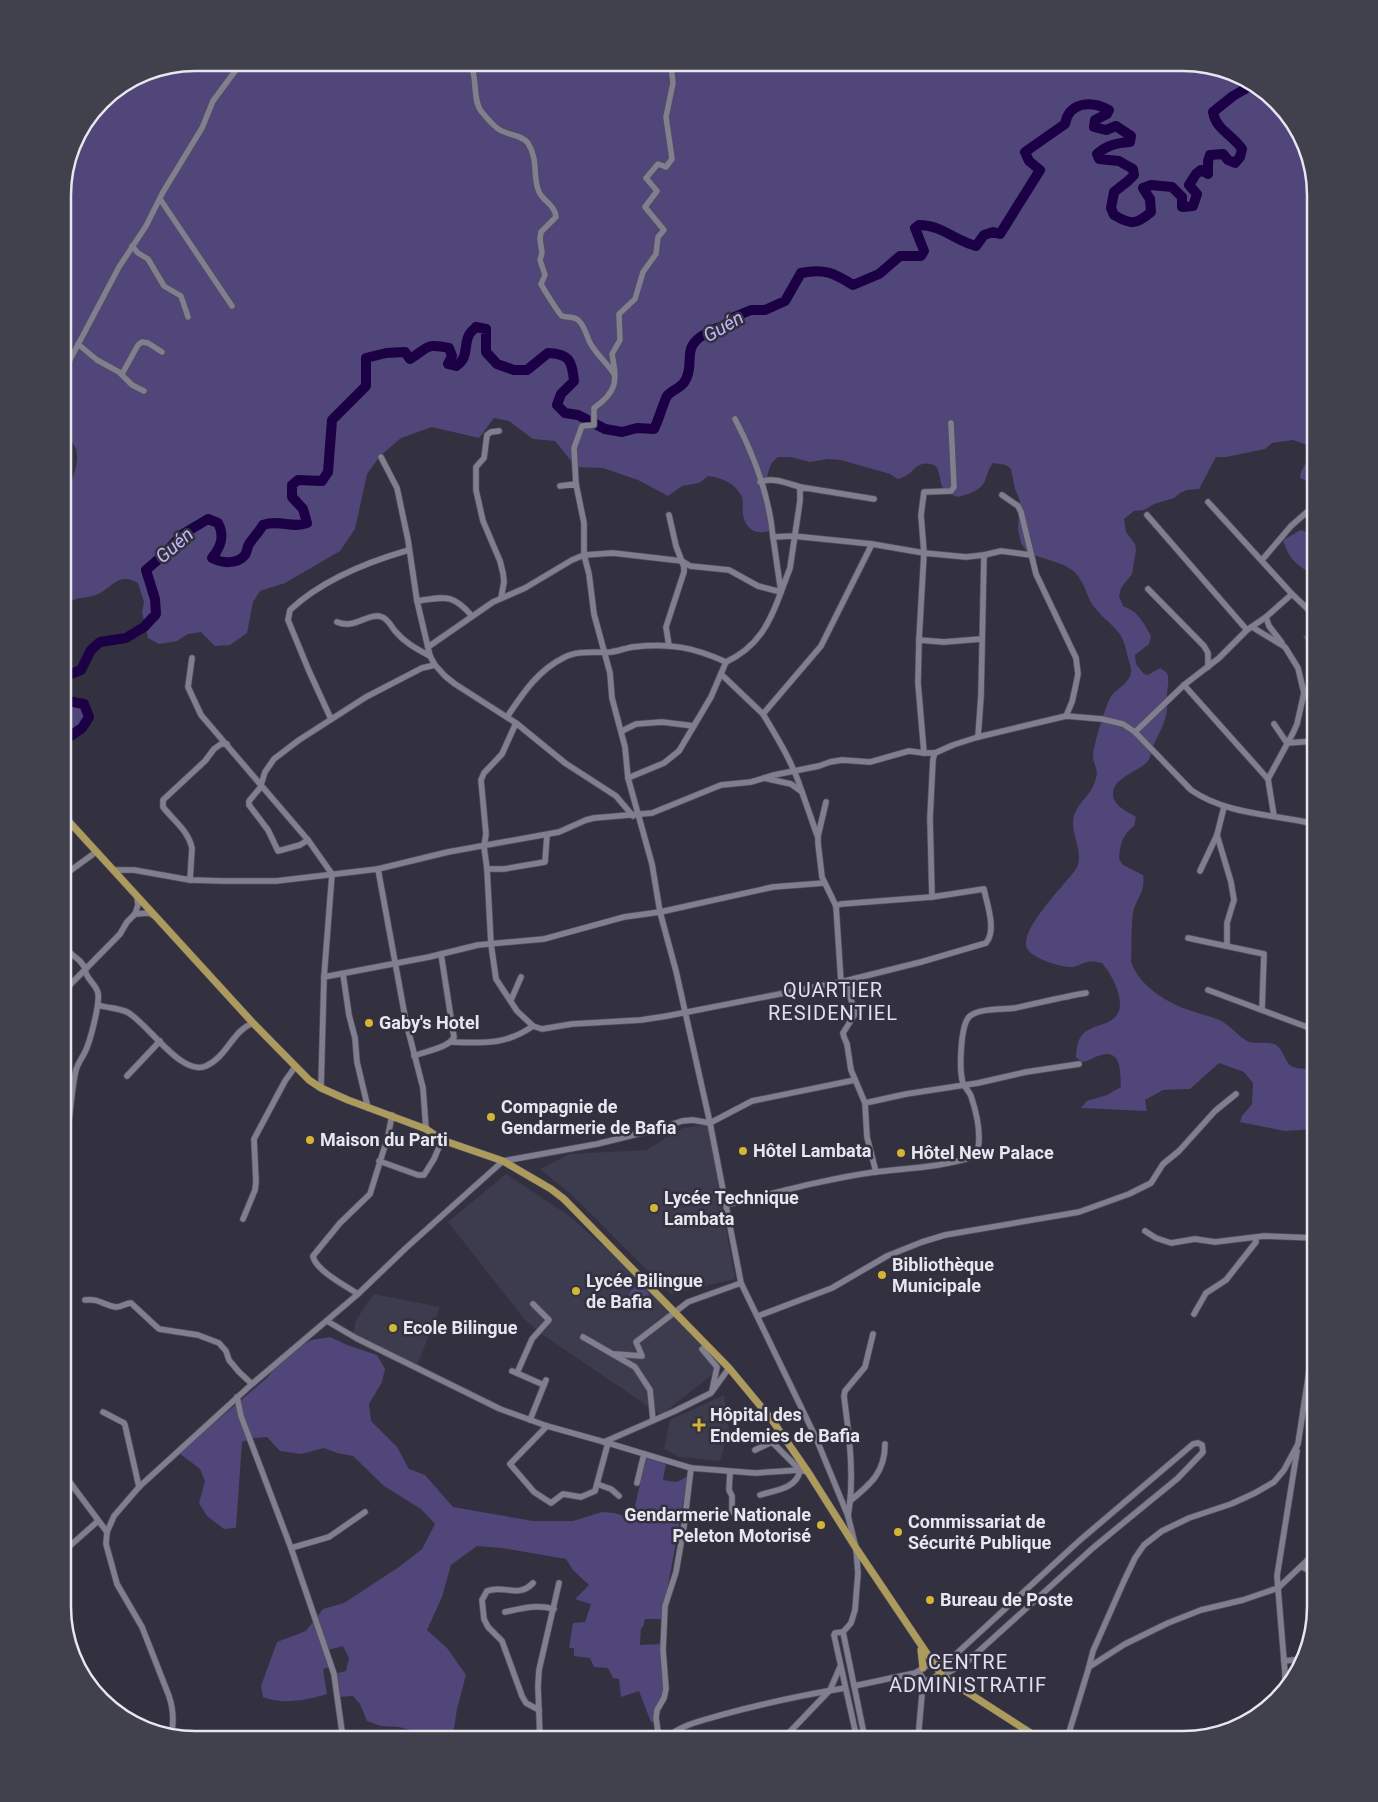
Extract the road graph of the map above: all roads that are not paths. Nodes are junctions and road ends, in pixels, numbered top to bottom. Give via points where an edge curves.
1 (235, 71) edge
2 (473, 71) edge
3 (672, 71) edge
4 (160, 199) junction
5 (132, 246) junction
6 (232, 306) dead end
7 (188, 317) dead end
8 (78, 344) junction
9 (162, 352) dead end
10 (72, 356) edge
11 (122, 374) junction
12 (616, 377) junction
13 (144, 391) dead end
14 (735, 419) dead end
15 (951, 423) dead end
16 (499, 431) dead end
17 (381, 457) dead end
18 (760, 482) junction
19 (576, 484) junction
20 (560, 486) dead end
21 (800, 487) junction
22 (1002, 495) dead end
23 (874, 499) dead end
24 (1208, 502) dead end
25 (1307, 513) edge
26 (670, 515) dead end
27 (1147, 515) dead end
28 (793, 536) junction
29 (773, 537) junction
30 (872, 544) junction
31 (409, 550) junction
32 (924, 553) junction
33 (584, 555) junction
34 (1031, 555) junction
35 (984, 556) junction
36 (1262, 560) junction
37 (682, 561) junction
38 (1148, 589) dead end
39 (781, 592) junction
40 (1292, 594) junction
41 (501, 598) junction
42 (417, 601) junction
43 (1307, 608) edge
44 (472, 616) junction
45 (1266, 617) junction
46 (336, 622) dead end
47 (1249, 628) junction
48 (981, 638) junction
49 (918, 640) junction
50 (669, 646) junction
51 (428, 647) junction
52 (1285, 647) junction
53 (604, 652) junction
54 (430, 656) junction
55 (192, 658) dead end
56 (726, 662) junction
57 (435, 664) junction
58 (1208, 667) junction
59 (722, 675) junction
60 (1184, 686) junction
61 (762, 714) junction
62 (1066, 716) junction
63 (507, 717) junction
64 (331, 719) junction
65 (516, 723) junction
66 (1274, 724) dead end
67 (694, 726) junction
68 (622, 731) junction
69 (1135, 732) junction
70 (978, 737) junction
71 (1307, 742) edge
72 (1287, 743) junction
73 (227, 744) junction
74 (924, 753) junction
75 (935, 753) junction
76 (795, 771) junction
77 (628, 778) junction
78 (764, 778) junction
79 (1268, 779) junction
80 (261, 784) junction
81 (802, 792) junction
82 (826, 802) dead end
83 (1224, 807) junction
84 (636, 815) junction
85 (1274, 816) junction
86 (1307, 822) edge
87 (72, 825) edge
88 (547, 835) junction
89 (1217, 835) junction
90 (818, 836) junction
91 (308, 840) junction
92 (484, 847) junction
93 (96, 852) junction
94 (378, 869) junction
95 (487, 869) junction
96 (72, 870) edge
97 (113, 870) junction
98 (1200, 871) dead end
99 (332, 874) junction
100 (190, 880) junction
101 (824, 882) junction
102 (932, 896) junction
103 (137, 897) junction
104 (836, 906) junction
105 (660, 912) junction
106 (135, 914) junction
107 (154, 916) junction
108 (1188, 938) dead end
109 (490, 944) junction
110 (1227, 946) junction
111 (71, 954) edge
112 (440, 954) junction
113 (396, 964) junction
114 (85, 969) junction
115 (343, 974) junction
116 (324, 977) junction
117 (521, 977) dead end
118 (844, 981) junction
119 (71, 983) edge
120 (1208, 990) dead end
121 (1086, 993) dead end
122 (511, 1000) junction
123 (98, 1005) junction
124 (1262, 1009) junction
125 (685, 1012) junction
126 (253, 1023) junction
127 (533, 1026) junction
128 (1307, 1028) edge
129 (160, 1041) junction
130 (452, 1042) junction
131 (414, 1056) junction
132 (1080, 1064) dead end
133 (296, 1067) junction
134 (127, 1076) dead end
135 (855, 1080) junction
136 (978, 1083) junction
137 (963, 1085) junction
138 (321, 1088) junction
139 (970, 1093) junction
140 (1236, 1094) dead end
141 (866, 1103) junction
142 (368, 1108) junction
143 (71, 1114) edge
144 (392, 1115) junction
145 (710, 1123) junction
146 (426, 1129) junction
147 (442, 1140) junction
148 (379, 1161) junction
149 (502, 1161) junction
150 (876, 1172) junction
151 (726, 1205) junction
152 (243, 1219) dead end
153 (1144, 1231) dead end
154 (1255, 1238) junction
155 (1307, 1238) edge
156 (741, 1282) junction
157 (358, 1294) junction
158 (85, 1300) dead end
159 (533, 1304) dead end
160 (674, 1312) junction
161 (1194, 1314) dead end
162 (758, 1316) junction
163 (327, 1321) junction
164 (873, 1334) dead end
165 (582, 1337) dead end
166 (702, 1349) dead end
167 (615, 1354) junction
168 (729, 1368) junction
169 (252, 1384) junction
170 (1307, 1388) edge
171 (711, 1393) junction
172 (237, 1397) junction
173 (103, 1412) dead end
174 (530, 1420) junction
175 (653, 1420) junction
176 (547, 1426) junction
177 (606, 1442) junction
178 (886, 1444) dead end
179 (1298, 1444) junction
180 (755, 1450) dead end
181 (644, 1454) junction
182 (691, 1468) junction
183 (800, 1470) junction
184 (730, 1472) junction
185 (808, 1472) junction
186 (637, 1482) dead end
187 (598, 1484) junction
188 (71, 1485) edge
189 (140, 1487) junction
190 (760, 1495) dead end
191 (619, 1496) dead end
192 (850, 1501) junction
193 (365, 1512) dead end
194 (732, 1512) dead end
195 (848, 1516) junction
196 (98, 1521) junction
197 (107, 1532) junction
198 (71, 1544) edge
199 (291, 1548) junction
200 (856, 1548) junction
201 (1307, 1562) edge
202 (1302, 1567) junction
203 (1307, 1569) edge
204 (533, 1583) dead end
205 (559, 1583) dead end
206 (1278, 1588) junction
207 (554, 1609) junction
208 (505, 1612) dead end
209 (843, 1632) junction
210 (920, 1645) junction
211 (1294, 1660) edge
212 (1284, 1661) junction
213 (934, 1665) junction
214 (840, 1667) junction
215 (1089, 1668) junction
216 (921, 1670) junction
217 (942, 1676) junction
218 (1285, 1677) edge
219 (925, 1682) junction
220 (853, 1684) junction
221 (844, 1686) junction
222 (830, 1690) junction
223 (539, 1710) junction
224 (171, 1728) edge
225 (342, 1731) edge
226 (540, 1731) edge
227 (658, 1731) edge
228 (676, 1731) edge
229 (791, 1731) edge
230 (855, 1731) edge
231 (863, 1731) edge
232 (919, 1731) edge
233 (1026, 1731) edge
234 (1070, 1731) edge

1 - 4 street via 213,101 202,128
2 - 12 street via 480,110 499,130 528,143 536,159 539,192 556,211 556,217 541,232 541,264 545,275 541,284 558,313 581,322 590,344
3 - 12 street via 673,83 666,116 672,159 666,167 658,164 646,178 657,191 645,207 664,230 658,237 656,254 642,272 635,299 619,314 620,340 612,354
4 - 5 street
4 - 6 street
5 - 7 street via 148,259 164,286 181,296
5 - 8 street
8 - 10 street
8 - 11 street via 97,360
9 - 11 street via 142,342
11 - 13 street via 132,385
12 - 19 street via 612,390 594,408 594,425 582,426 574,448
14 - 18 street
15 - 32 street via 954,488 951,491 924,492 921,515
16 - 41 street via 487,434 484,458 478,464 476,490 483,521 503,573
17 - 31 street via 397,488
18 - 21 street via 768,479
18 - 29 street
19 - 20 street
19 - 33 street via 584,523
21 - 23 street
21 - 28 street
22 - 34 street via 1021,512
24 - 36 street
25 - 36 street
26 - 37 street
27 - 47 street
28 - 29 street
28 - 30 street
28 - 39 street via 788,574
29 - 39 street
30 - 32 street
30 - 61 street via 821,646
31 - 42 street
31 - 64 street via 316,589 290,610 288,620
32 - 35 street
32 - 49 street
33 - 37 street via 613,553
33 - 41 street
33 - 53 street
34 - 35 street via 1001,551
34 - 62 street via 1036,574 1076,658 1078,674
35 - 48 street
36 - 40 street
37 - 39 street via 690,566 729,570 758,586
37 - 50 street via 684,572 666,627
38 - 58 street via 1204,646 1208,653
39 - 56 street via 760,636
40 - 43 street
40 - 45 street
41 - 44 street
42 - 44 street via 443,597 453,599
42 - 51 street
44 - 51 street
45 - 47 street
45 - 52 street
46 - 54 street via 350,624 382,617 405,641
47 - 52 street
47 - 58 street
48 - 49 street via 944,642
48 - 70 street
49 - 74 street
50 - 53 street
50 - 56 street via 690,648
51 - 54 street
52 - 72 street via 1298,668 1304,693
53 - 63 street via 571,655 546,669
53 - 68 street
54 - 57 street
55 - 73 street via 188,687 201,715
56 - 59 street
57 - 63 street via 455,684
57 - 64 street via 398,680
58 - 60 street
59 - 61 street
59 - 67 street
60 - 69 street
60 - 79 street
61 - 76 street
62 - 69 street via 1102,719 1123,724
62 - 70 street
63 - 65 street
64 - 80 street via 274,759
65 - 84 street via 565,763 616,796
65 - 92 street via 502,754 482,776
66 - 72 street
67 - 68 street via 662,722 636,724
67 - 77 street via 684,744 664,763
68 - 77 street
69 - 83 street via 1191,790
70 - 75 street
71 - 72 street
72 - 79 street
73 - 80 street
73 - 100 street via 214,749 163,800 163,807 191,843
74 - 75 street
74 - 76 street via 909,751 870,762 842,760
75 - 102 street via 930,818
76 - 78 street
76 - 81 street
77 - 84 street
78 - 81 street via 791,784
78 - 84 street via 721,785 652,813
79 - 85 street
80 - 91 street
80 - 91 street via 248,803 268,830 278,851
81 - 90 street
82 - 90 street
83 - 85 street
83 - 89 street
84 - 88 street via 594,818
84 - 105 street via 652,864
85 - 86 street
87 - 93 main road
88 - 92 street
88 - 95 street via 545,862
89 - 98 street
89 - 110 street via 1234,900 1227,922
90 - 101 street
91 - 99 street
92 - 94 street
92 - 95 street
93 - 96 street
93 - 97 main road
94 - 99 street
94 - 113 street
95 - 109 street
97 - 100 street via 134,870
97 - 103 main road
99 - 100 street via 276,881
99 - 116 street
101 - 104 street
101 - 105 street via 773,887
102 - 104 street
102 - 118 street via 984,889 990,921 986,943
103 - 106 street
103 - 107 main road
104 - 118 street
105 - 109 street via 544,939
105 - 125 street
106 - 107 street
106 - 114 street
107 - 126 main road
108 - 110 street
109 - 112 street
109 - 122 street via 496,979
110 - 124 street via 1264,954
111 - 114 street
112 - 113 street
112 - 130 street via 454,1030
113 - 115 street
113 - 131 street
114 - 119 street
114 - 123 street via 87,978 98,993
115 - 116 street
115 - 142 street
116 - 138 street
117 - 122 street
118 - 125 street
118 - 135 street via 855,1014 843,1033
120 - 124 street
121 - 137 street via 981,1011 970,1016 966,1020 960,1061
122 - 127 street via 517,1011
123 - 129 street via 127,1012
123 - 143 street via 85,1052 76,1070
124 - 128 street
125 - 127 street via 641,1020 542,1029
125 - 145 street
126 - 129 street via 246,1025 221,1056 204,1067 185,1063
126 - 133 main road
127 - 130 street via 502,1041
129 - 134 street
130 - 131 street
131 - 146 street via 424,1088
132 - 136 street
133 - 138 main road
133 - 152 street via 254,1139 255,1190
135 - 141 street
135 - 145 street via 752,1101
136 - 137 street
136 - 139 street
137 - 139 street
137 - 141 street
138 - 142 main road
139 - 150 street via 980,1142 976,1156 963,1161
140 - 162 street via 1164,1164 1151,1183 1130,1194 1079,1212 945,1235 922,1242 887,1256 832,1288
141 - 150 street via 867,1137
142 - 144 main road
144 - 146 main road
144 - 148 street
145 - 149 street via 682,1121 597,1144
145 - 151 street
146 - 147 main road
147 - 148 street via 424,1175
147 - 149 main road
148 - 157 street via 370,1194 313,1256 315,1263
149 - 157 street
149 - 160 main road via 564,1199
150 - 151 street
151 - 156 street
153 - 154 street via 1171,1243 1195,1239 1215,1242
154 - 155 street
154 - 161 street via 1256,1242 1226,1280 1206,1293
156 - 160 street via 688,1302
156 - 162 street
157 - 163 street
158 - 169 street via 117,1307 132,1302 159,1329 215,1340
159 - 174 street via 548,1320 532,1339 515,1372 545,1382
160 - 167 street via 636,1342 642,1356
160 - 168 main road
162 - 195 street via 816,1438
163 - 169 street
163 - 174 street via 407,1364
164 - 192 street via 865,1367 844,1396 851,1455
165 - 167 street
166 - 171 street via 717,1367
167 - 175 street via 636,1367 650,1390
168 - 171 street
168 - 185 main road via 772,1420
169 - 172 street
170 - 179 street
171 - 175 street
172 - 189 street
172 - 199 street via 247,1433
173 - 189 street via 125,1425
174 - 176 street
175 - 177 street
176 - 177 street
176 - 187 street via 510,1464 534,1492 551,1503 563,1494 581,1498 596,1491
177 - 181 street
177 - 187 street
178 - 192 street via 882,1468
179 - 206 street via 1278,1567
179 - 215 street via 1274,1482 1231,1504 1162,1531 1144,1545 1124,1581 1093,1651
180 - 183 street via 772,1442
181 - 182 street
181 - 186 street
182 - 184 street
182 - 227 street via 676,1572 665,1606 663,1650 666,1689 657,1710
183 - 184 street
183 - 185 street
183 - 190 street via 792,1484
184 - 194 street
185 - 200 main road
187 - 191 street
188 - 196 street
189 - 197 street via 114,1516
192 - 195 street
193 - 199 street via 329,1537
195 - 200 street
196 - 197 street
196 - 198 street
197 - 224 street via 106,1544 116,1584 142,1627 173,1707
199 - 225 street via 334,1674
200 - 209 street via 855,1610 852,1623
200 - 210 main road
201 - 202 street
202 - 203 street
202 - 206 street
204 - 223 street via 522,1591 487,1591 482,1605 485,1623 502,1641 522,1696
205 - 207 street
206 - 212 street
206 - 215 street via 1173,1620 1125,1644
207 - 208 street via 532,1606
207 - 223 street via 539,1670
209 - 214 street via 834,1635
209 - 220 street
210 - 213 main road
210 - 216 main road
211 - 212 street
212 - 218 street
213 - 216 street via 931,1663
213 - 217 main road
213 - 217 street via 954,1655 1078,1541 1193,1444 1202,1445 1203,1452 1178,1478 1094,1547 968,1662
214 - 221 street
214 - 222 street
215 - 234 street
216 - 219 street
216 - 220 street
217 - 219 street
217 - 233 main road
219 - 232 street
220 - 221 street
220 - 231 street
221 - 222 street
221 - 230 street
222 - 228 street via 770,1702 686,1725
222 - 229 street
223 - 226 street

